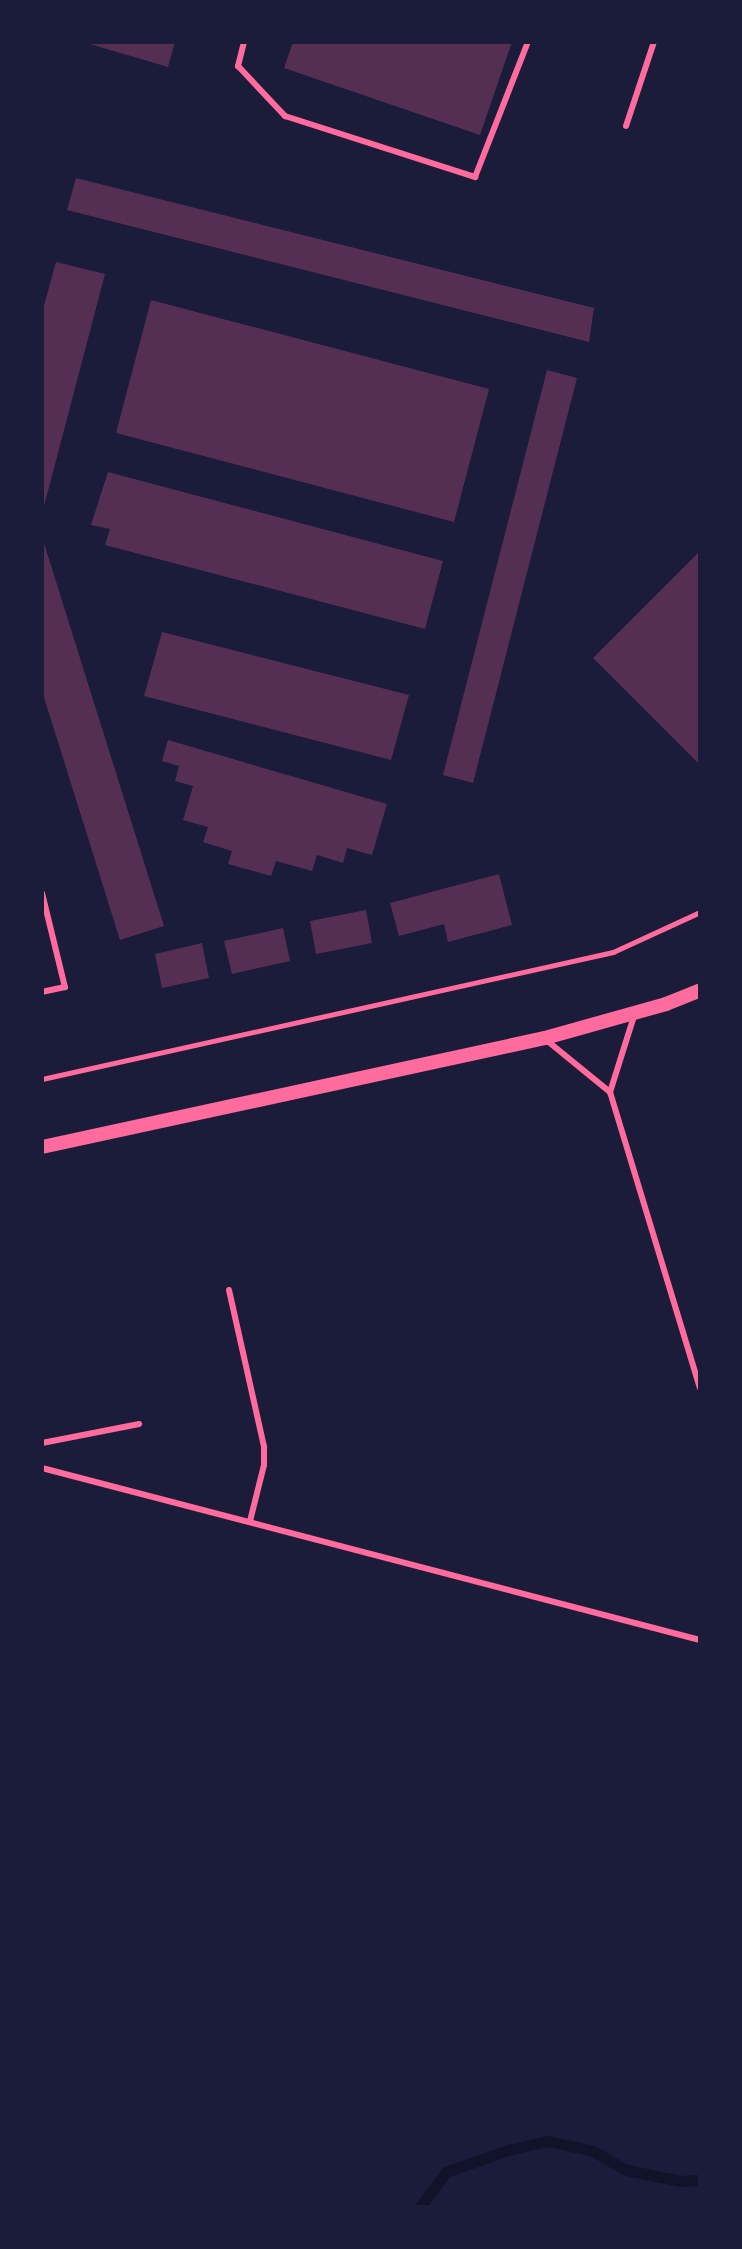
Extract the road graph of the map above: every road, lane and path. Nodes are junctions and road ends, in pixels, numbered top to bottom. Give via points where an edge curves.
1 (244, 42) edge
2 (528, 42) edge
3 (654, 42) edge
4 (626, 126) dead end
5 (42, 893) edge
6 (700, 912) edge
7 (700, 990) edge
8 (42, 992) edge
9 (635, 1013) junction
10 (545, 1038) junction
11 (42, 1079) edge
12 (610, 1092) junction
13 (42, 1147) edge
14 (229, 1290) dead end
15 (700, 1388) edge
16 (139, 1424) dead end
17 (42, 1443) edge
18 (42, 1468) edge
19 (250, 1521) junction
20 (700, 1640) edge

1 - 2 lane via 238,66 285,116 475,177
3 - 4 lane
5 - 8 lane via 65,987
6 - 11 path via 613,952
7 - 9 street
9 - 10 street
9 - 12 lane
10 - 12 lane
10 - 13 street
12 - 15 lane
14 - 19 lane via 264,1447
16 - 17 lane
18 - 19 lane
19 - 20 lane

